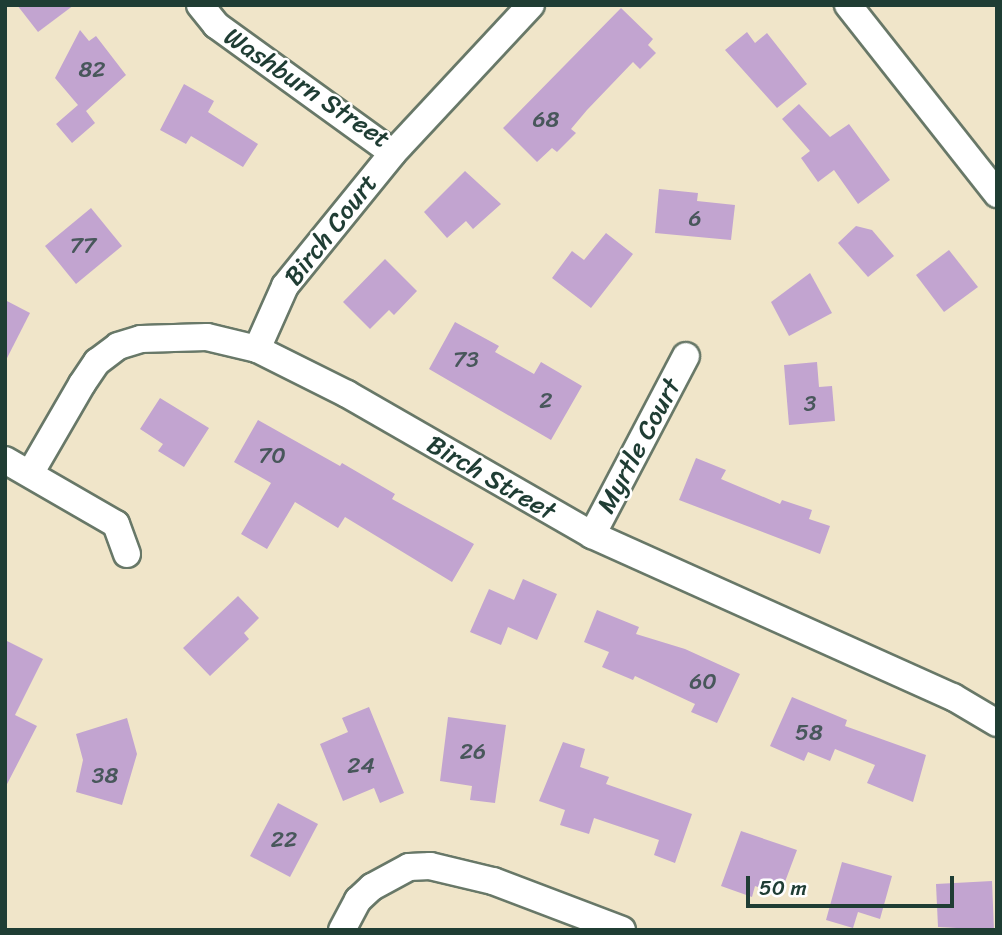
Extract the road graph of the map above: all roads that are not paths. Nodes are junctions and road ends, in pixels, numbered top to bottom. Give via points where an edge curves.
1 (200, 5) edge
2 (531, 5) edge
3 (848, 5) edge
4 (393, 153) junction
5 (997, 194) edge
6 (257, 349) junction
7 (686, 356) dead end
8 (5, 460) edge
9 (31, 472) junction
10 (592, 535) junction
11 (127, 554) dead end
12 (997, 723) edge
13 (342, 930) edge
14 (622, 930) edge

1 - 4 street, Washburn Street via 216,25
2 - 4 street, Washburn Street
3 - 5 street
4 - 6 street, Birch Court via 285,286
6 - 9 street, Birch Street via 207,337 141,339 118,346 97,362
6 - 10 street, Birch Street via 346,394
7 - 10 street, Myrtle Court
8 - 9 street
9 - 11 street via 116,524
10 - 12 street, Birch Street via 953,697
13 - 14 street via 358,900 372,887 409,867 430,866 492,881

